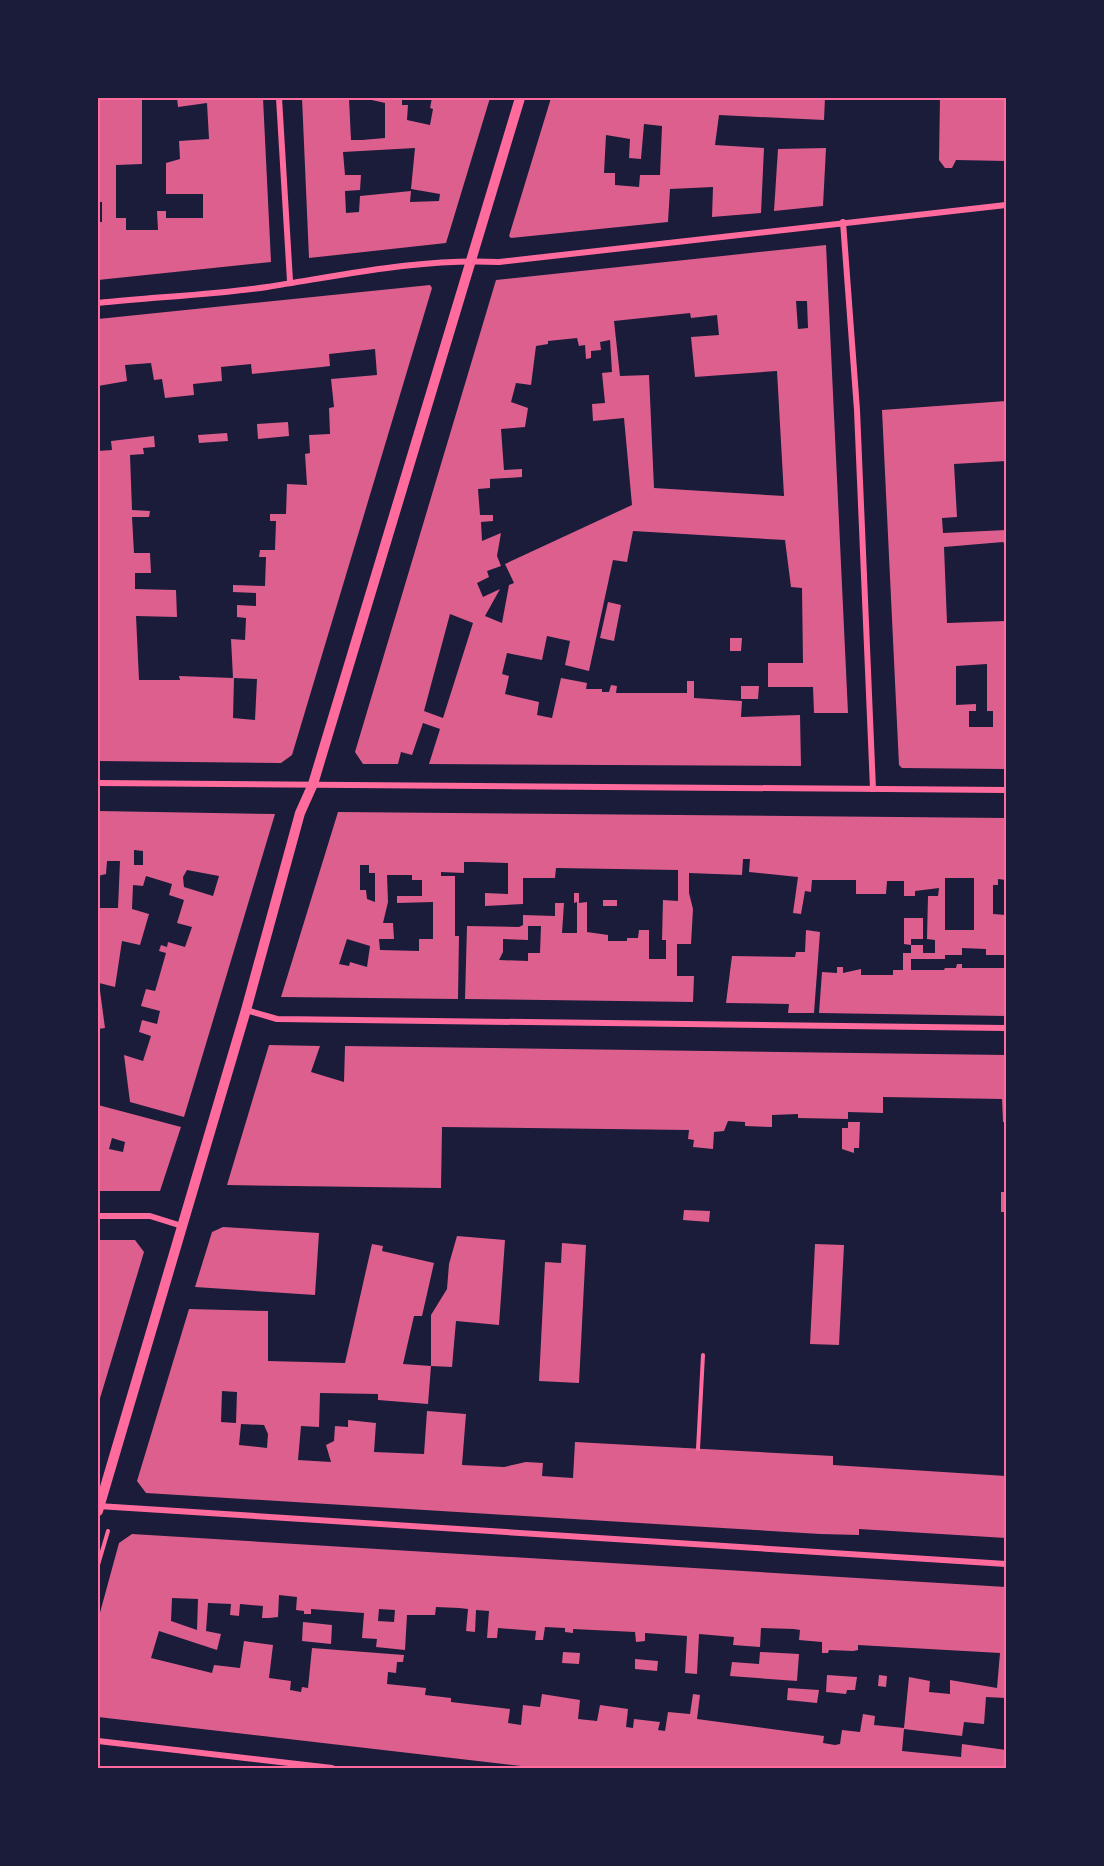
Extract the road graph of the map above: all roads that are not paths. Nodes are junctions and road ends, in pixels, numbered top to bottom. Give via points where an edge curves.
1 (279, 98) edge
2 (520, 98) edge
3 (1006, 205) edge
4 (843, 222) junction
5 (471, 260) junction
6 (290, 281) junction
7 (98, 303) edge
8 (98, 783) edge
9 (313, 784) junction
10 (873, 789) junction
11 (1006, 790) edge
12 (246, 1010) junction
13 (1006, 1028) edge
14 (98, 1216) edge
15 (183, 1226) junction
16 (98, 1508) edge
17 (1006, 1564) edge
18 (98, 1741) edge
19 (332, 1768) edge

1 - 6 street
2 - 5 street
3 - 4 street
4 - 5 street via 499,262
4 - 10 street via 857,410
5 - 6 street
5 - 9 street
6 - 7 street
8 - 9 street
9 - 10 street
9 - 12 street via 300,813
10 - 11 street
12 - 13 street via 277,1019
12 - 15 street
14 - 15 street via 150,1216
15 - 16 street
16 - 17 street
18 - 19 street

